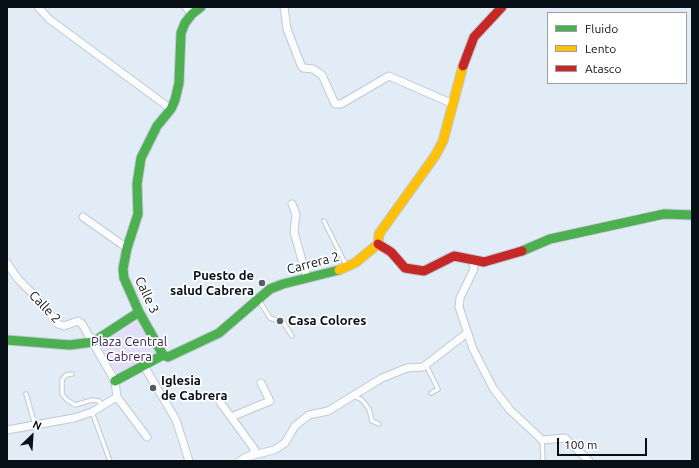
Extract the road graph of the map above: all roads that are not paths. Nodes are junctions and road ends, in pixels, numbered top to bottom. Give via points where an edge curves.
1 (38, 7) edge
2 (201, 7) edge
3 (284, 7) edge
4 (502, 7) edge
5 (189, 10) edge
6 (453, 104) junction
7 (171, 109) junction
8 (292, 204) dead end
9 (692, 215) edge
10 (83, 217) dead end
11 (324, 221) dead end
12 (378, 244) junction
13 (126, 248) junction
14 (473, 261) junction
15 (7, 263) edge
16 (347, 267) junction
17 (307, 278) junction
18 (258, 300) junction
19 (139, 312) junction
20 (467, 333) junction
21 (292, 336) dead end
22 (7, 340) edge
23 (93, 342) junction
24 (163, 355) junction
25 (426, 365) junction
26 (144, 366) junction
27 (72, 374) dead end
28 (115, 380) junction
29 (261, 382) dead end
30 (26, 394) dead end
31 (431, 394) dead end
32 (352, 396) junction
33 (117, 397) junction
34 (220, 402) dead end
35 (102, 406) junction
36 (92, 412) junction
37 (230, 417) junction
38 (379, 424) dead end
39 (35, 425) junction
40 (7, 430) edge
41 (147, 437) dead end
42 (542, 440) junction
43 (251, 456) junction
44 (110, 461) edge
45 (189, 461) edge
46 (240, 461) edge
47 (543, 461) edge
48 (589, 461) edge

1 - 7 street via 49,19
2 - 5 street
3 - 6 street via 287,29 301,65 322,75 335,104 341,104 389,76
4 - 6 street via 479,31 470,45
5 - 7 street via 181,33 179,83
6 - 12 street via 443,141 379,234
7 - 13 street, Calle 3 via 157,126 141,158 136,220
8 - 17 street via 296,214 294,232
9 - 14 street via 654,216 550,239 517,253 484,262
10 - 13 street
11 - 16 lane
12 - 14 street via 391,252 405,268 416,271 424,271 454,256
12 - 16 street, Carrera 2
13 - 19 street, Calle 3 via 124,278
14 - 20 street via 474,269 459,303
15 - 23 street, Calle 2 via 58,324 64,326 78,321
16 - 17 street, Carrera 2
17 - 18 street, Carrera 2 via 283,284
18 - 21 lane via 270,318 283,322
18 - 24 street, Carrera 2 via 219,333 172,356
19 - 23 street
19 - 24 street, Calle 3
20 - 25 street
20 - 42 street via 493,388 510,410
22 - 23 street via 70,345
23 - 28 street, Calle 2
24 - 26 street, Carrera 2
25 - 31 lane via 438,388
25 - 32 street via 407,368 382,378
26 - 28 street, Carrera 2
26 - 45 street via 176,420
27 - 35 lane via 66,375 62,380 62,394 67,400 75,405 92,400 98,401
28 - 33 street, Calle 2
29 - 37 street via 270,401
30 - 39 lane
32 - 38 lane via 362,400 369,409 372,421
32 - 43 street via 328,411 309,415 295,426 285,443 274,450
33 - 35 street
33 - 41 street
34 - 37 street
35 - 36 street
36 - 39 street
36 - 44 lane
37 - 43 street via 255,450
39 - 40 street
42 - 47 lane
42 - 48 street via 565,438
43 - 46 street

